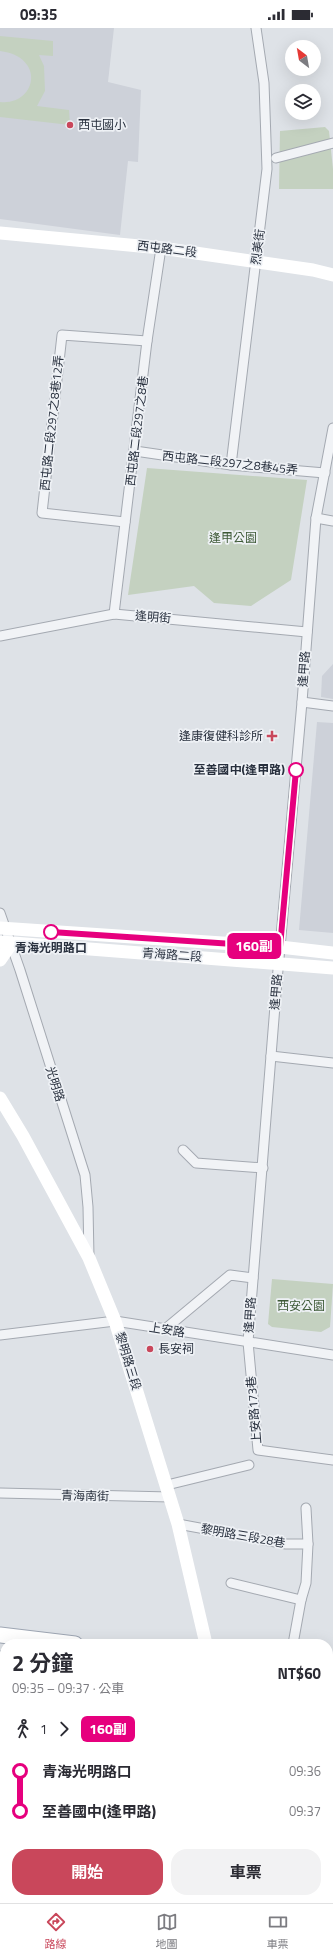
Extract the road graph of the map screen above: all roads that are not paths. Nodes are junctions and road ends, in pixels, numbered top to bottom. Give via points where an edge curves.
1 (256, 28) edge
2 (333, 143) edge
3 (276, 158) dead end
4 (0, 233) edge
5 (161, 248) junction
6 (256, 262) junction
7 (333, 275) edge
8 (147, 341) junction
9 (333, 428) edge
10 (135, 451) junction
11 (231, 465) junction
12 (325, 473) junction
13 (316, 518) junction
14 (333, 521) edge
15 (125, 522) junction
16 (114, 614) junction
17 (307, 632) junction
18 (0, 636) edge
19 (302, 702) junction
20 (333, 706) edge
21 (0, 913) edge
22 (3, 928) edge
23 (6, 943) edge
24 (280, 947) junction
25 (333, 953) edge
26 (0, 960) edge
27 (279, 963) junction
28 (333, 968) edge
29 (272, 1056) junction
30 (333, 1062) edge
31 (0, 1098) edge
32 (183, 1150) dead end
33 (263, 1168) junction
34 (89, 1258) junction
35 (253, 1278) junction
36 (115, 1321) junction
37 (164, 1330) junction
38 (0, 1335) edge
39 (248, 1342) junction
40 (333, 1355) edge
41 (333, 1460) edge
42 (249, 1465) dead end
43 (169, 1491) junction
44 (0, 1493) edge
45 (306, 1508) dead end
46 (178, 1524) junction
47 (308, 1544) junction
48 (231, 1582) dead end
49 (301, 1600) junction
50 (0, 1634) edge
51 (38, 1639) edge
52 (205, 1639) edge
53 (295, 1639) edge

1 - 6 street, 烈美街 via 267,124 267,168
2 - 3 street
4 - 5 main road, 西屯路二段
5 - 6 main road, 西屯路二段
5 - 8 street, 西屯路二段297之8巷
6 - 7 main road, 西屯路二段
6 - 11 street, 烈美街
8 - 10 street, 西屯路二段297之8巷
8 - 15 street, 西屯路二段297之8巷12弄 via 62,335 42,512
9 - 12 street, 逢甲路
10 - 11 street, 西屯路二段297之8巷45弄
10 - 15 street, 西屯路二段297之8巷
11 - 12 street, 西屯路二段297之8巷45弄
12 - 13 street, 逢甲路
13 - 14 street
13 - 17 street, 逢甲路
15 - 16 street, 西屯路二段297之8巷
16 - 17 street, 逢明街
16 - 18 street, 逢明街
17 - 19 street, 逢甲路
19 - 20 street
19 - 24 street, 逢甲路
21 - 22 street, 光明路
22 - 23 street, 光明路
22 - 24 main road, 青海路二段
23 - 26 main road
23 - 27 main road, 青海路二段
23 - 34 street, 光明路 via 85,1175
24 - 25 main road, 青海路二段
24 - 27 street, 逢甲路
27 - 28 main road, 青海路二段
27 - 29 street, 逢甲路
29 - 30 street
29 - 33 street, 逢甲路
31 - 34 main road, 黎明路三段
32 - 33 street via 196,1163
33 - 35 street, 逢甲路
34 - 36 main road, 黎明路三段
35 - 37 street via 230,1275
35 - 39 street, 逢甲路
36 - 37 street, 上安路
36 - 38 street, 上安路
36 - 43 main road, 黎明路三段
37 - 39 street, 上安路
39 - 40 street, 上安路
39 - 41 street, 上安路173巷 via 258,1450
42 - 43 street, 青海南街
43 - 44 street, 青海南街
43 - 46 main road, 黎明路三段
45 - 47 street
46 - 47 street, 黎明路三段28巷 via 286,1544
46 - 52 main road, 黎明路三段
47 - 49 street via 306,1584
48 - 49 street
49 - 53 street
50 - 51 main road

